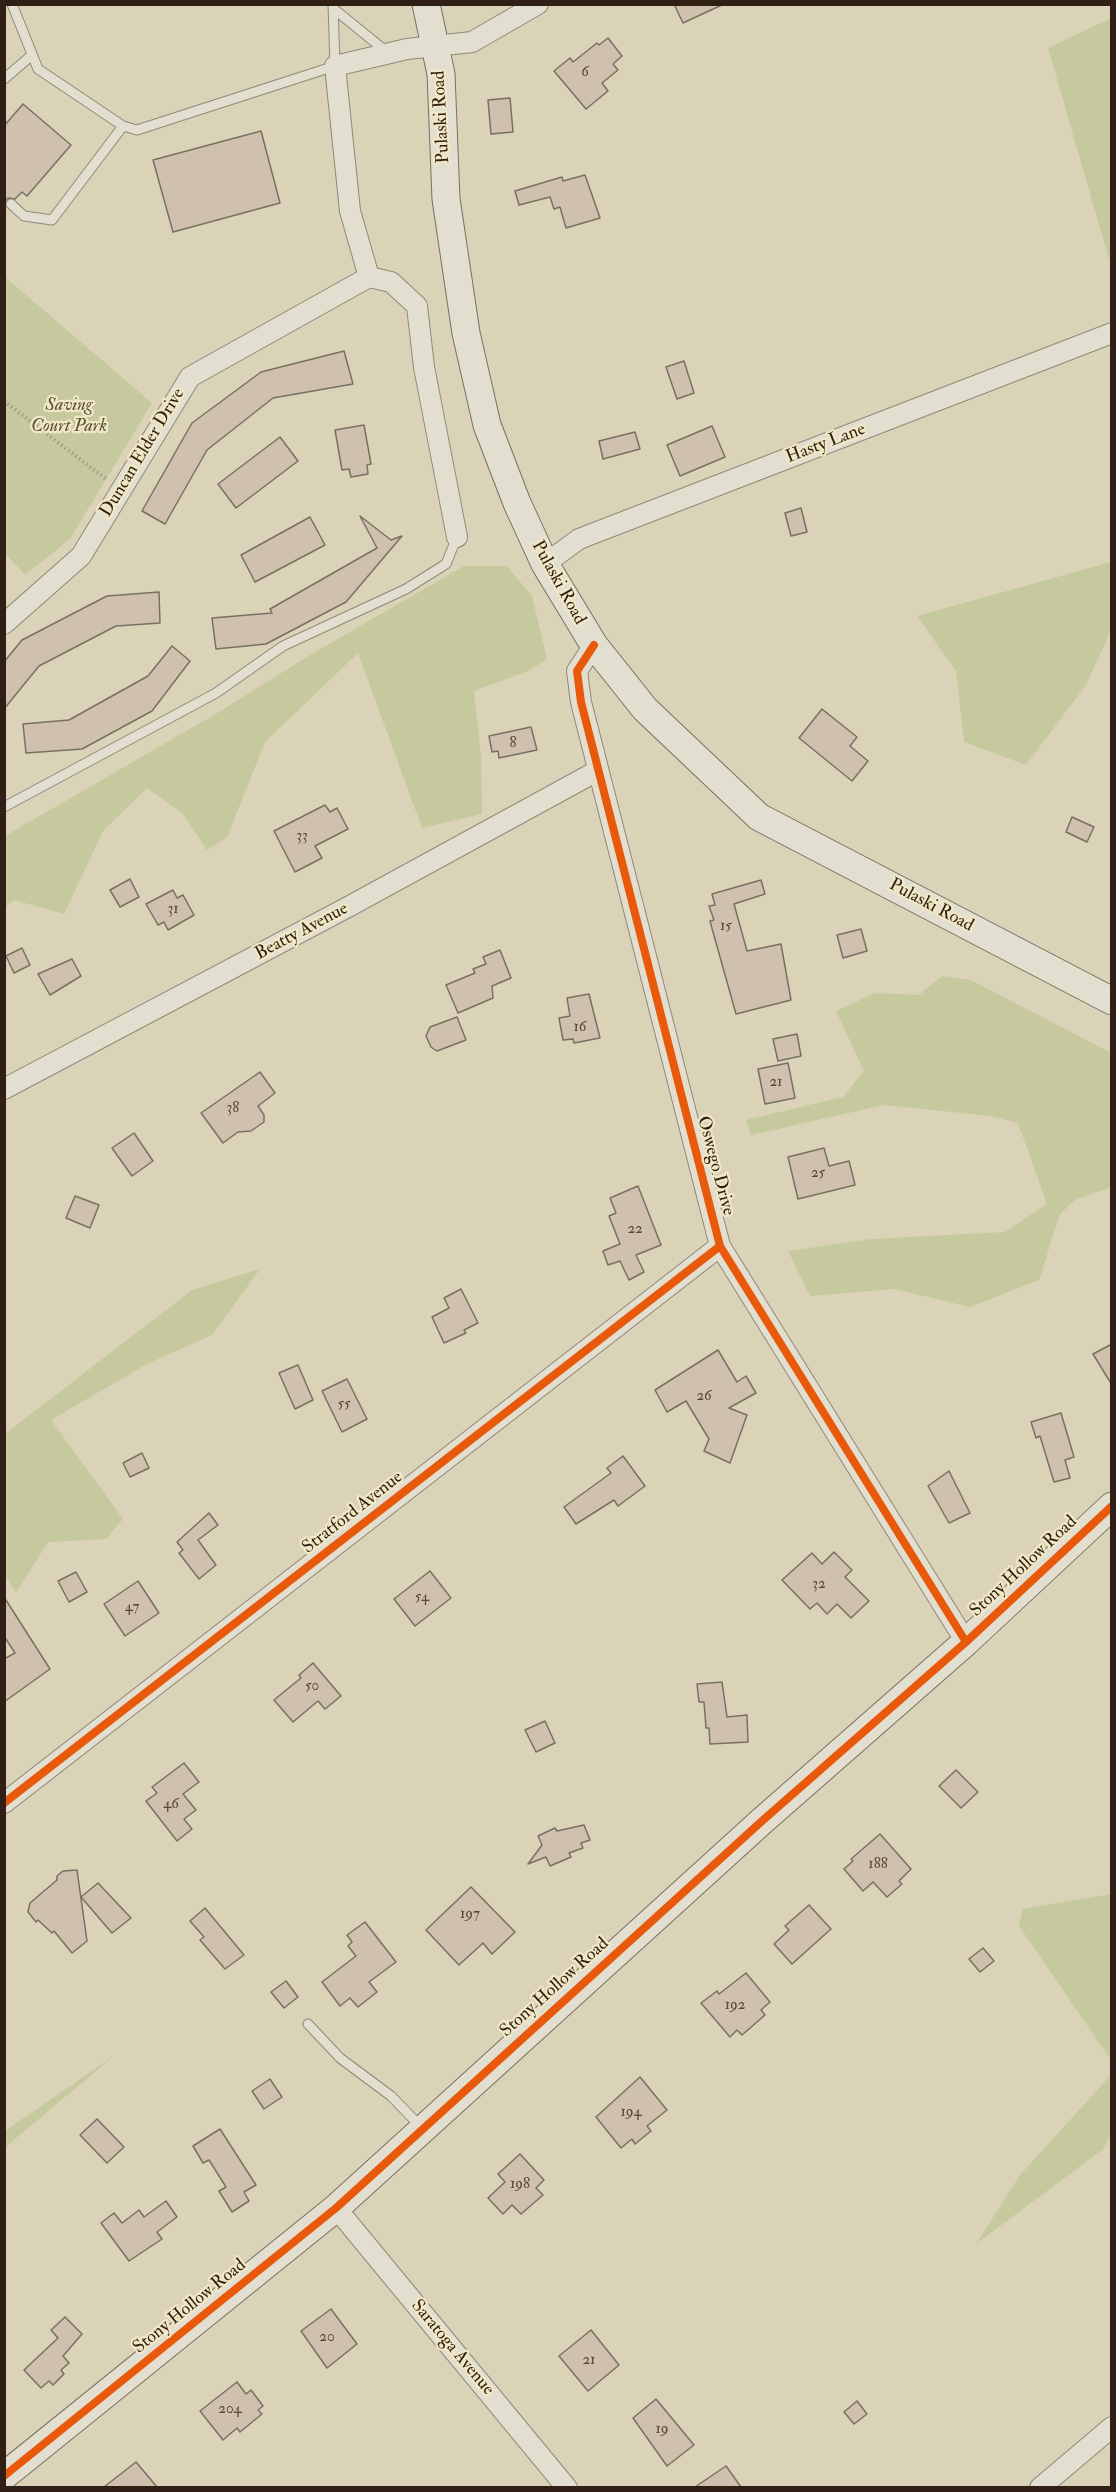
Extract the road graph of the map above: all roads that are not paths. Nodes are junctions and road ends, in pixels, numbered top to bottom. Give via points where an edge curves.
1 (12, 4) edge
2 (426, 4) edge
3 (538, 4) edge
4 (334, 7) edge
5 (436, 46) junction
6 (389, 54) junction
7 (32, 55) junction
8 (335, 66) junction
9 (4, 79) edge
10 (123, 126) junction
11 (11, 204) dead end
12 (369, 277) junction
13 (1112, 333) edge
14 (457, 537) joint
15 (545, 564) junction
16 (4, 624) edge
17 (594, 645) junction
18 (597, 771) junction
19 (4, 807) edge
20 (1112, 1001) edge
21 (4, 1089) edge
22 (720, 1246) junction
23 (1112, 1506) edge
24 (966, 1642) junction
25 (4, 1803) edge
26 (308, 2024) dead end
27 (423, 2129) junction
28 (336, 2208) junction
29 (1112, 2427) edge
30 (4, 2476) edge
31 (567, 2487) edge
32 (1040, 2487) edge

1 - 7 lane
2 - 5 street, Pulaski Road
3 - 5 street via 472,42
4 - 6 lane
4 - 8 lane
5 - 6 street
5 - 15 street, Pulaski Road via 441,74 446,200 466,333 487,425
6 - 8 street
7 - 9 lane
7 - 10 lane via 38,69
8 - 10 lane via 137,130
8 - 12 street via 350,211
10 - 11 lane via 52,220 24,216
12 - 14 street via 391,282 417,306 424,367
12 - 16 street, Duncan Elder Drive via 190,377 81,556
13 - 15 street, Hasty Lane via 579,539
14 - 19 lane via 446,564 406,589 284,646 216,693
15 - 17 street, Pulaski Road
17 - 18 street, Oswego Drive via 576,671
17 - 20 street, Pulaski Road via 645,709 759,817
18 - 21 street, Beatty Avenue
18 - 22 street, Oswego Drive
22 - 24 street, Oswego Drive
22 - 25 street, Stratford Avenue
23 - 24 street, Stony Hollow Road
24 - 27 street, Stony Hollow Road
26 - 27 lane via 340,2058 391,2096
27 - 28 street, Stony Hollow Road
28 - 30 street, Stony Hollow Road
28 - 31 street, Saratoga Avenue
29 - 32 street

